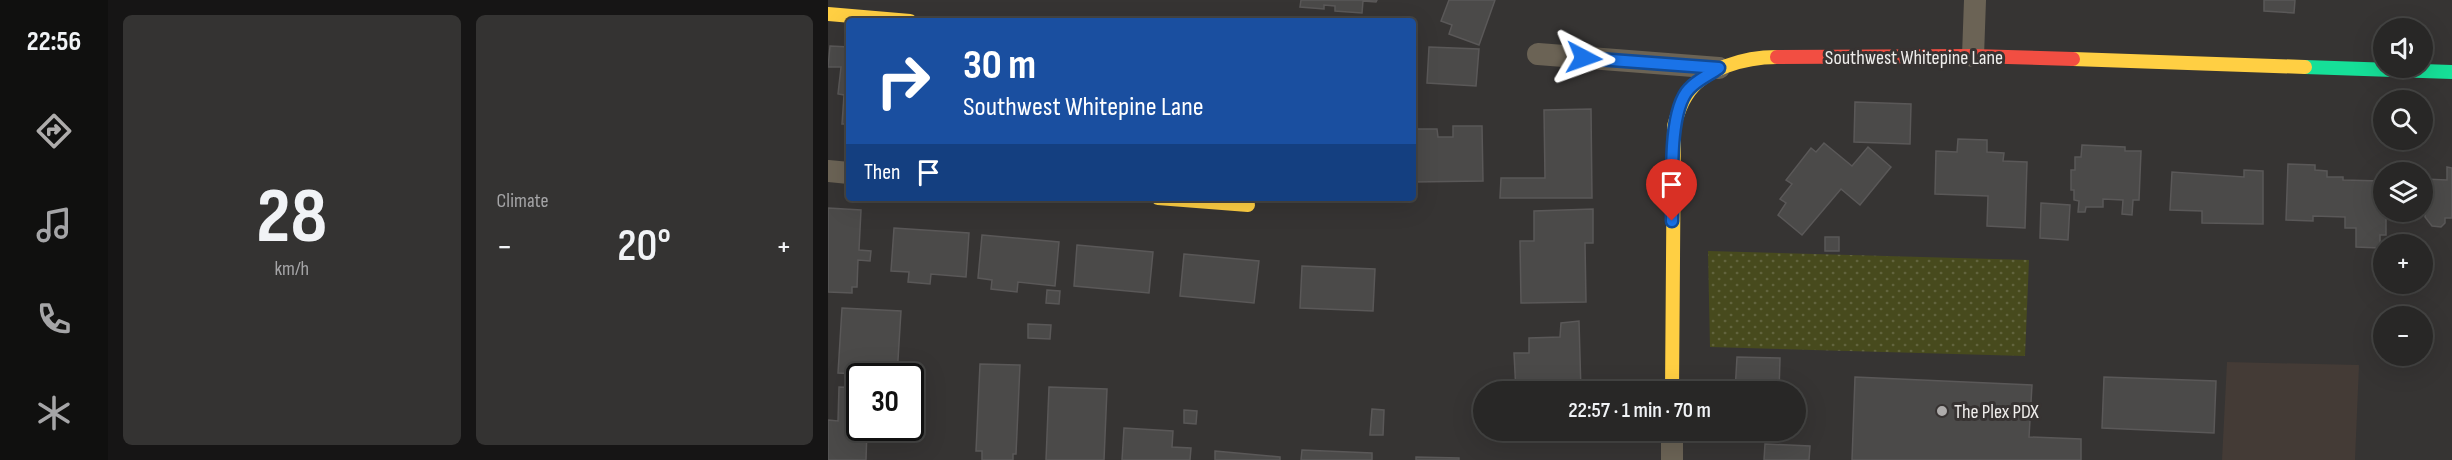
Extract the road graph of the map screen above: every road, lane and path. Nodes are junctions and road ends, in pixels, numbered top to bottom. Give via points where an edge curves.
1 (1975, 0) edge
2 (828, 14) edge
3 (875, 18) edge
4 (1538, 54) dead end
5 (1973, 56) junction
6 (1719, 68) junction
7 (2452, 72) edge
8 (828, 171) edge
9 (846, 173) edge
10 (1197, 201) edge
11 (1248, 205) dead end
12 (1672, 381) edge
13 (1672, 441) edge
14 (1672, 460) edge

1 - 5 street
2 - 3 street
4 - 6 street
5 - 6 street, Southwest Whitepine Lane via 1769,57
5 - 7 street, Southwest Whitepine Lane
6 - 12 street, Southwest Whitepine Lane via 1687,90 1677,108 1674,126
8 - 9 street
10 - 11 street
13 - 14 street

